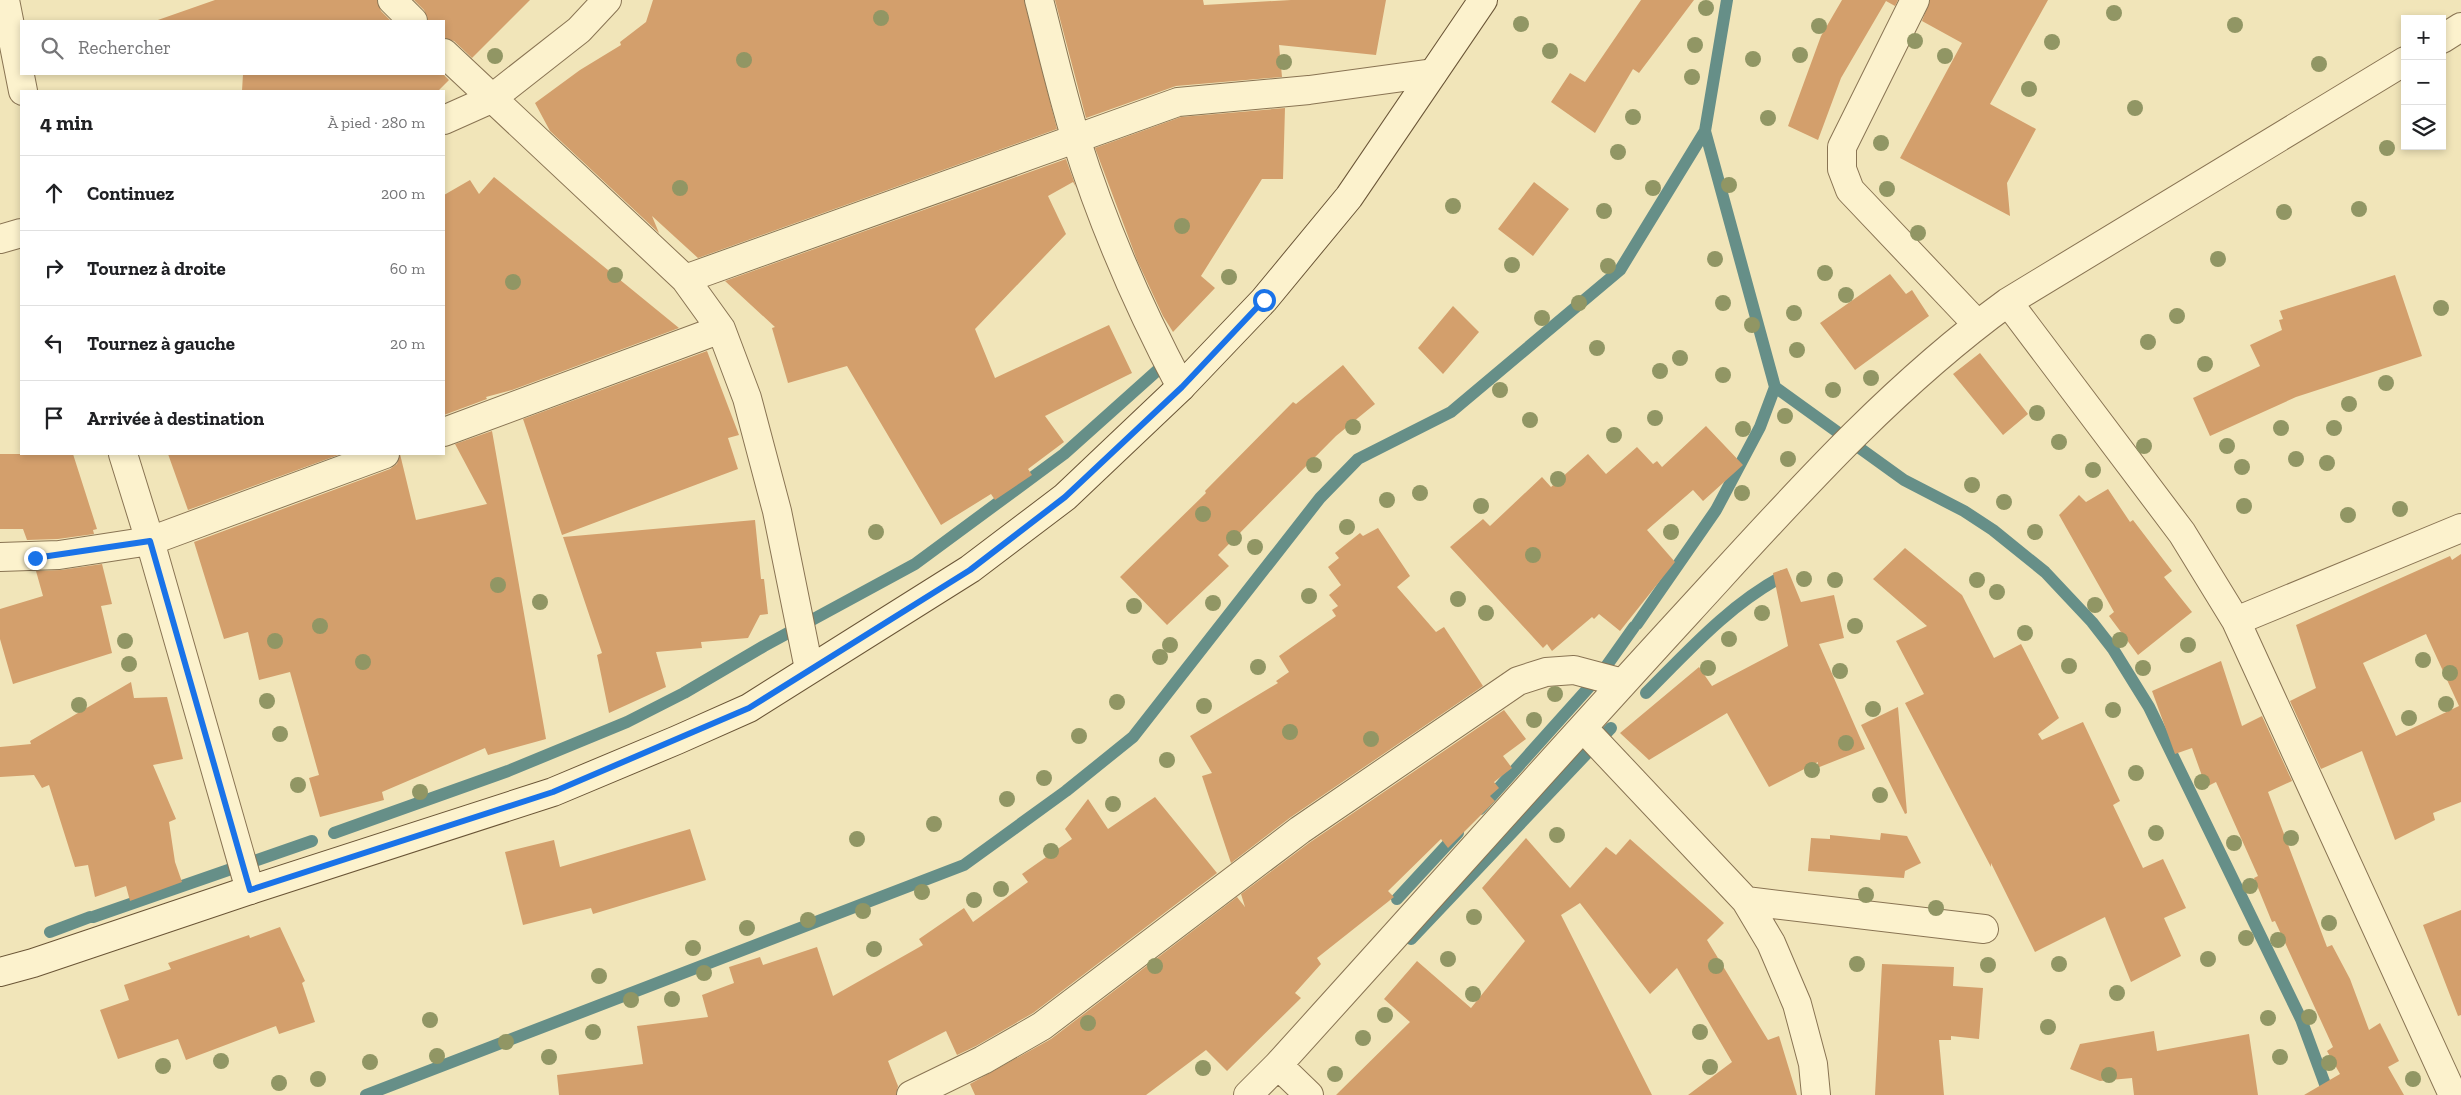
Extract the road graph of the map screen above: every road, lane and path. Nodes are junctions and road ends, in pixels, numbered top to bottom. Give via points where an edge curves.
1 (5, 0) edge
2 (392, 0) edge
3 (607, 0) edge
4 (1039, 0) edge
5 (1484, 0) edge
6 (1915, 0) edge
7 (412, 20) edge
8 (2461, 27) edge
9 (2446, 36) edge
10 (445, 54) edge
11 (2401, 63) edge
12 (1433, 73) junction
13 (23, 90) edge
14 (491, 98) junction
15 (445, 120) edge
16 (1076, 138) junction
17 (20, 233) edge
18 (0, 239) edge
19 (685, 279) junction
20 (2008, 302) junction
21 (1977, 324) junction
22 (721, 329) junction
23 (1182, 387) junction
24 (445, 432) edge
25 (122, 455) edge
26 (382, 455) edge
27 (2461, 528) edge
28 (150, 541) junction
29 (0, 557) edge
30 (2236, 621) junction
31 (810, 669) junction
32 (1623, 683) junction
33 (1583, 728) junction
34 (250, 890) junction
35 (1746, 901) junction
36 (1984, 929) dead end
37 (0, 972) edge
38 (1278, 1065) junction
39 (912, 1095) edge
40 (1248, 1095) edge
41 (1309, 1095) edge
42 (1816, 1095) edge
43 (2452, 1095) edge

1 - 13 street
2 - 7 street
3 - 14 street via 579,30
4 - 16 street
5 - 12 street
6 - 21 street via 1842,147 1842,169 1850,190
8 - 9 street
10 - 14 street
11 - 20 street
12 - 16 street via 1309,90 1178,102
12 - 23 street via 1349,197 1264,300
14 - 15 street
14 - 19 street
16 - 19 street
16 - 23 street via 1106,225 1155,336
17 - 18 street
19 - 22 street
20 - 21 street
20 - 30 street via 2182,533
21 - 32 street via 1879,408
22 - 24 street
22 - 31 street via 747,398 777,511
23 - 31 street via 1065,497 970,570
25 - 28 street
26 - 28 street
27 - 30 street
28 - 29 street via 59,555
28 - 34 street
30 - 43 street
31 - 34 street via 749,708 553,792
32 - 33 street
32 - 39 street via 1574,670 1546,672 1518,681 1300,830 1042,1026
33 - 35 street
33 - 38 street
34 - 37 street
35 - 36 street
35 - 42 street via 1771,943 1797,1004 1813,1064
38 - 40 street
38 - 41 street

